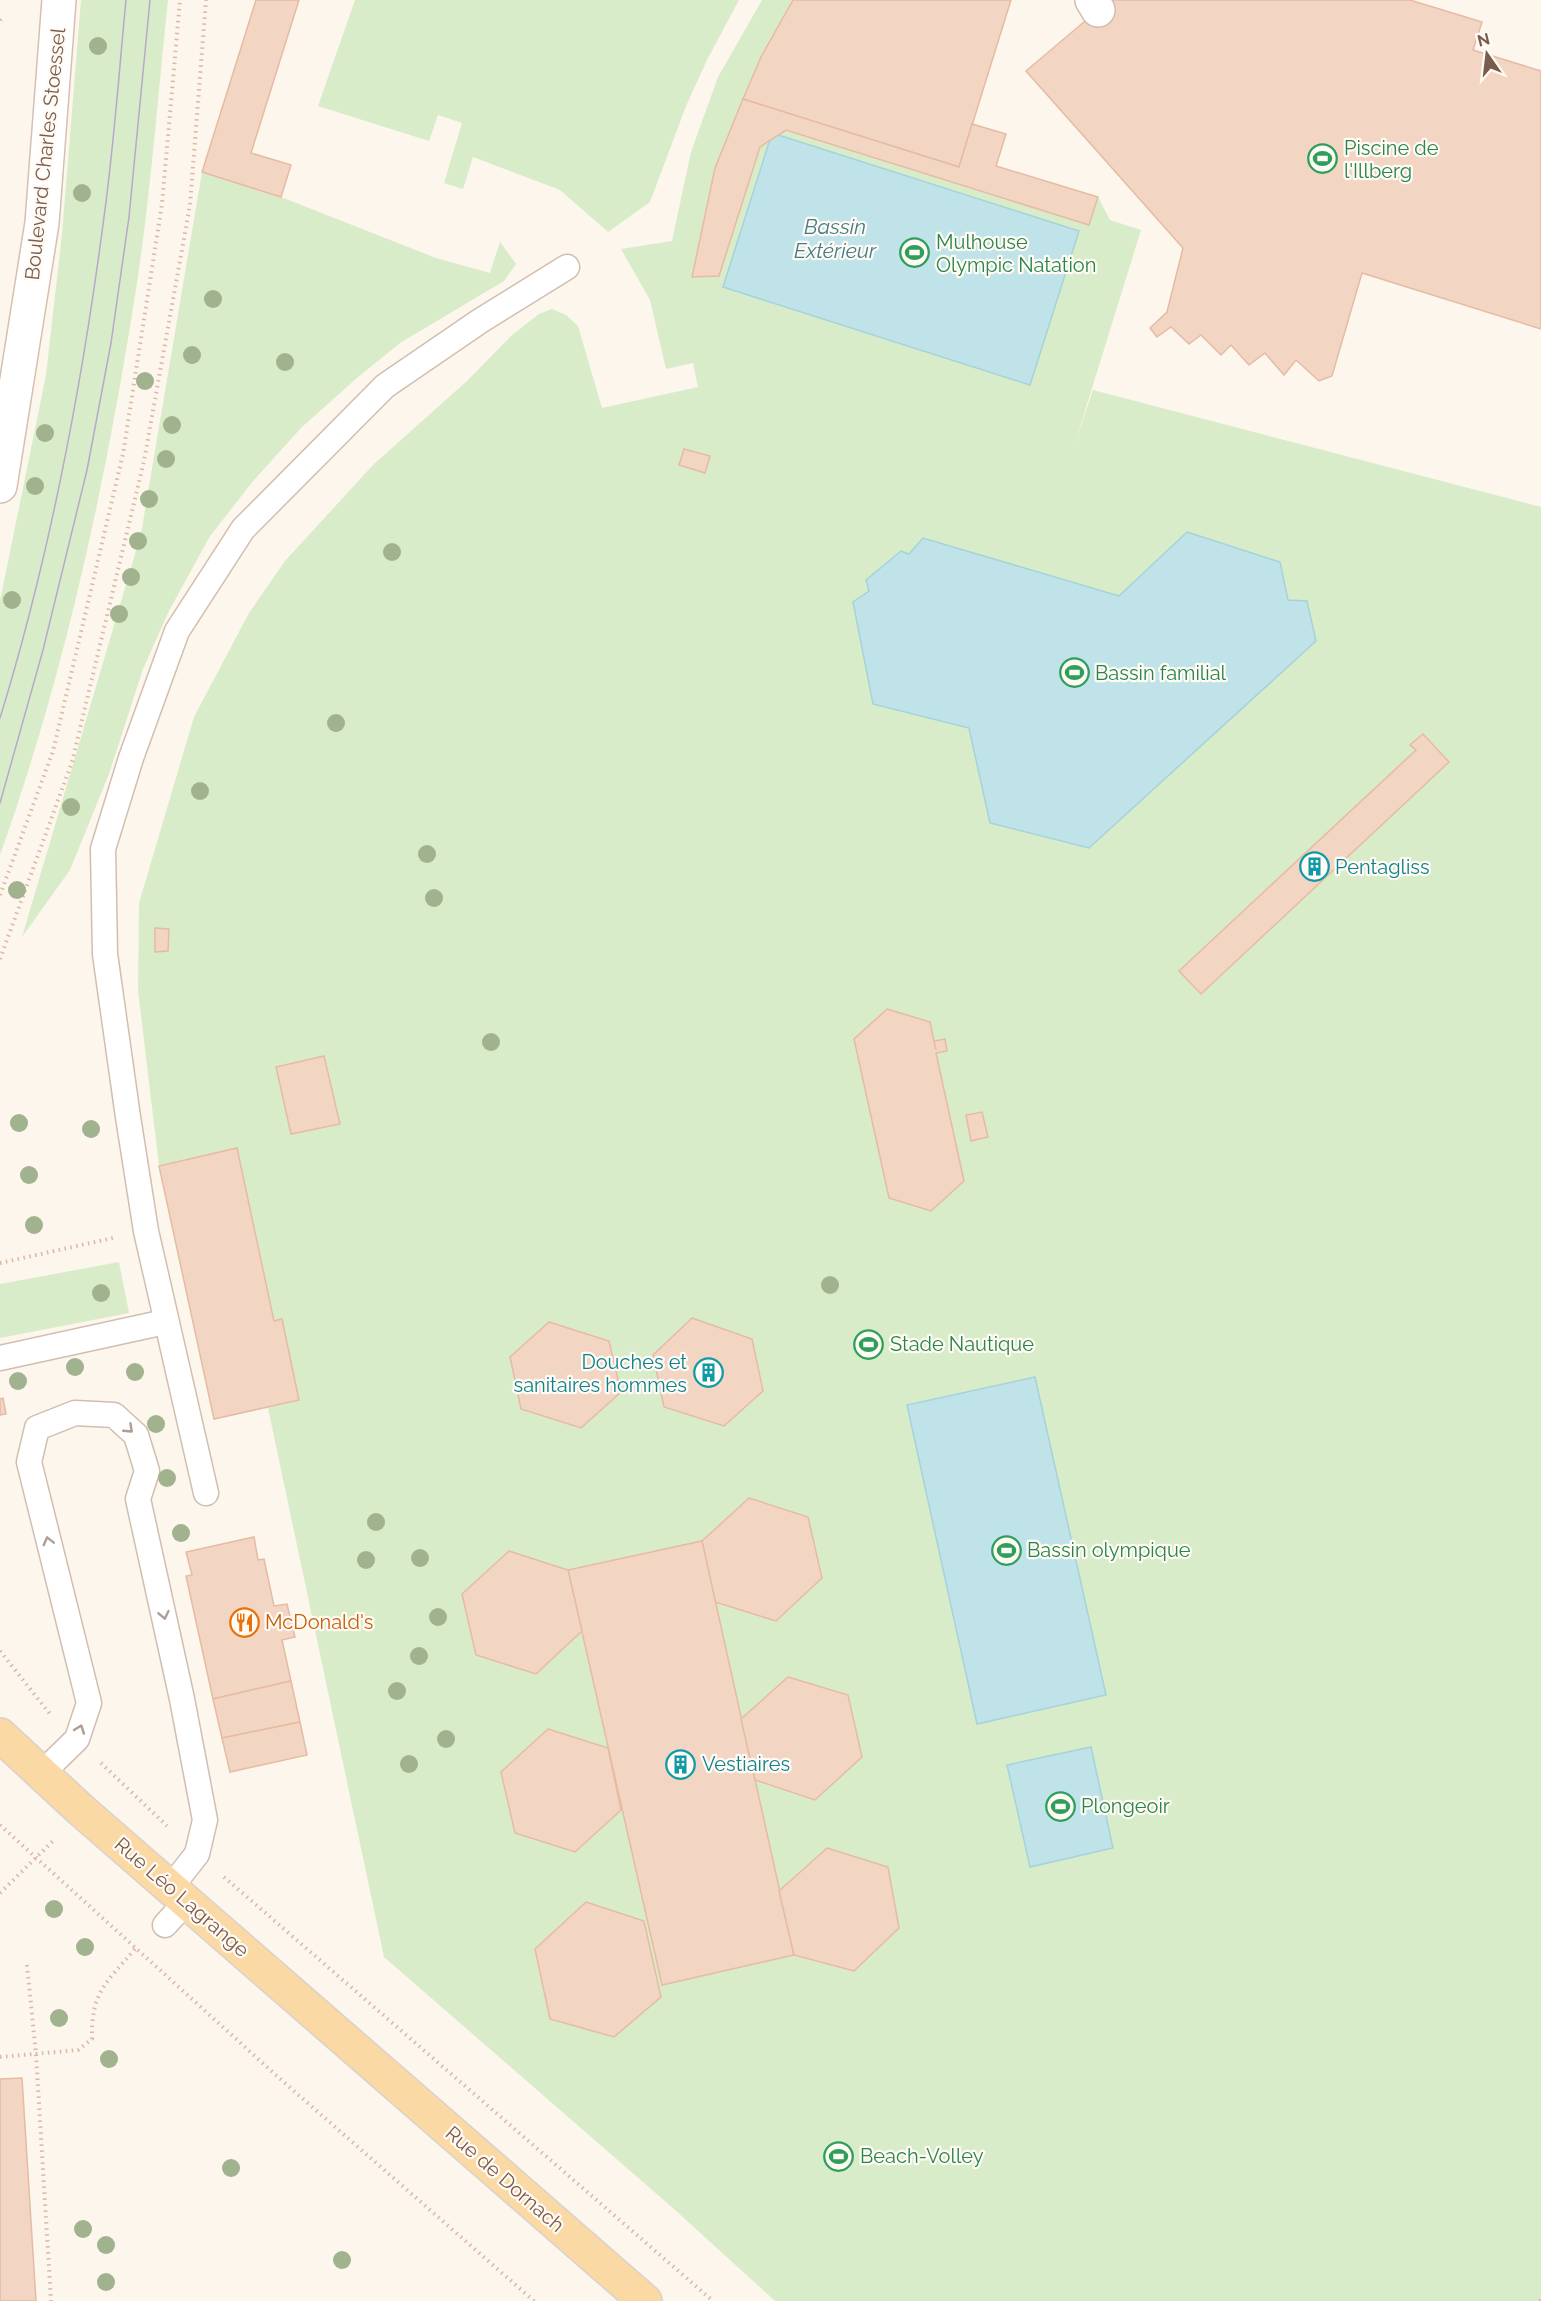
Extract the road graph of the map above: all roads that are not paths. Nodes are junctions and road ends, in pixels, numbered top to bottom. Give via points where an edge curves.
1 (59, 0) edge
2 (567, 267) dead end
3 (0, 486) edge
4 (165, 1322) junction
5 (0, 1358) edge
6 (206, 1493) dead end
7 (0, 1735) edge
8 (42, 1773) junction
9 (179, 1894) junction
10 (165, 1925) dead end
11 (366, 2058) joint
12 (645, 2301) edge

1 - 3 main road, Boulevard Charles Stoessel via 42,223
2 - 4 lane via 385,386 243,529 177,631 103,849 105,954 146,1231
4 - 5 lane
4 - 6 lane
7 - 8 main road, Rue Léo Lagrange
8 - 9 main road, Rue Léo Lagrange
8 -> 9 lane via 77,1738 89,1703 29,1462 37,1428 75,1413 114,1415 136,1435 147,1471 138,1499 205,1820 197,1854
9 - 10 lane
9 - 11 main road, Rue Léo Lagrange
11 - 12 main road, Rue de Dornach

